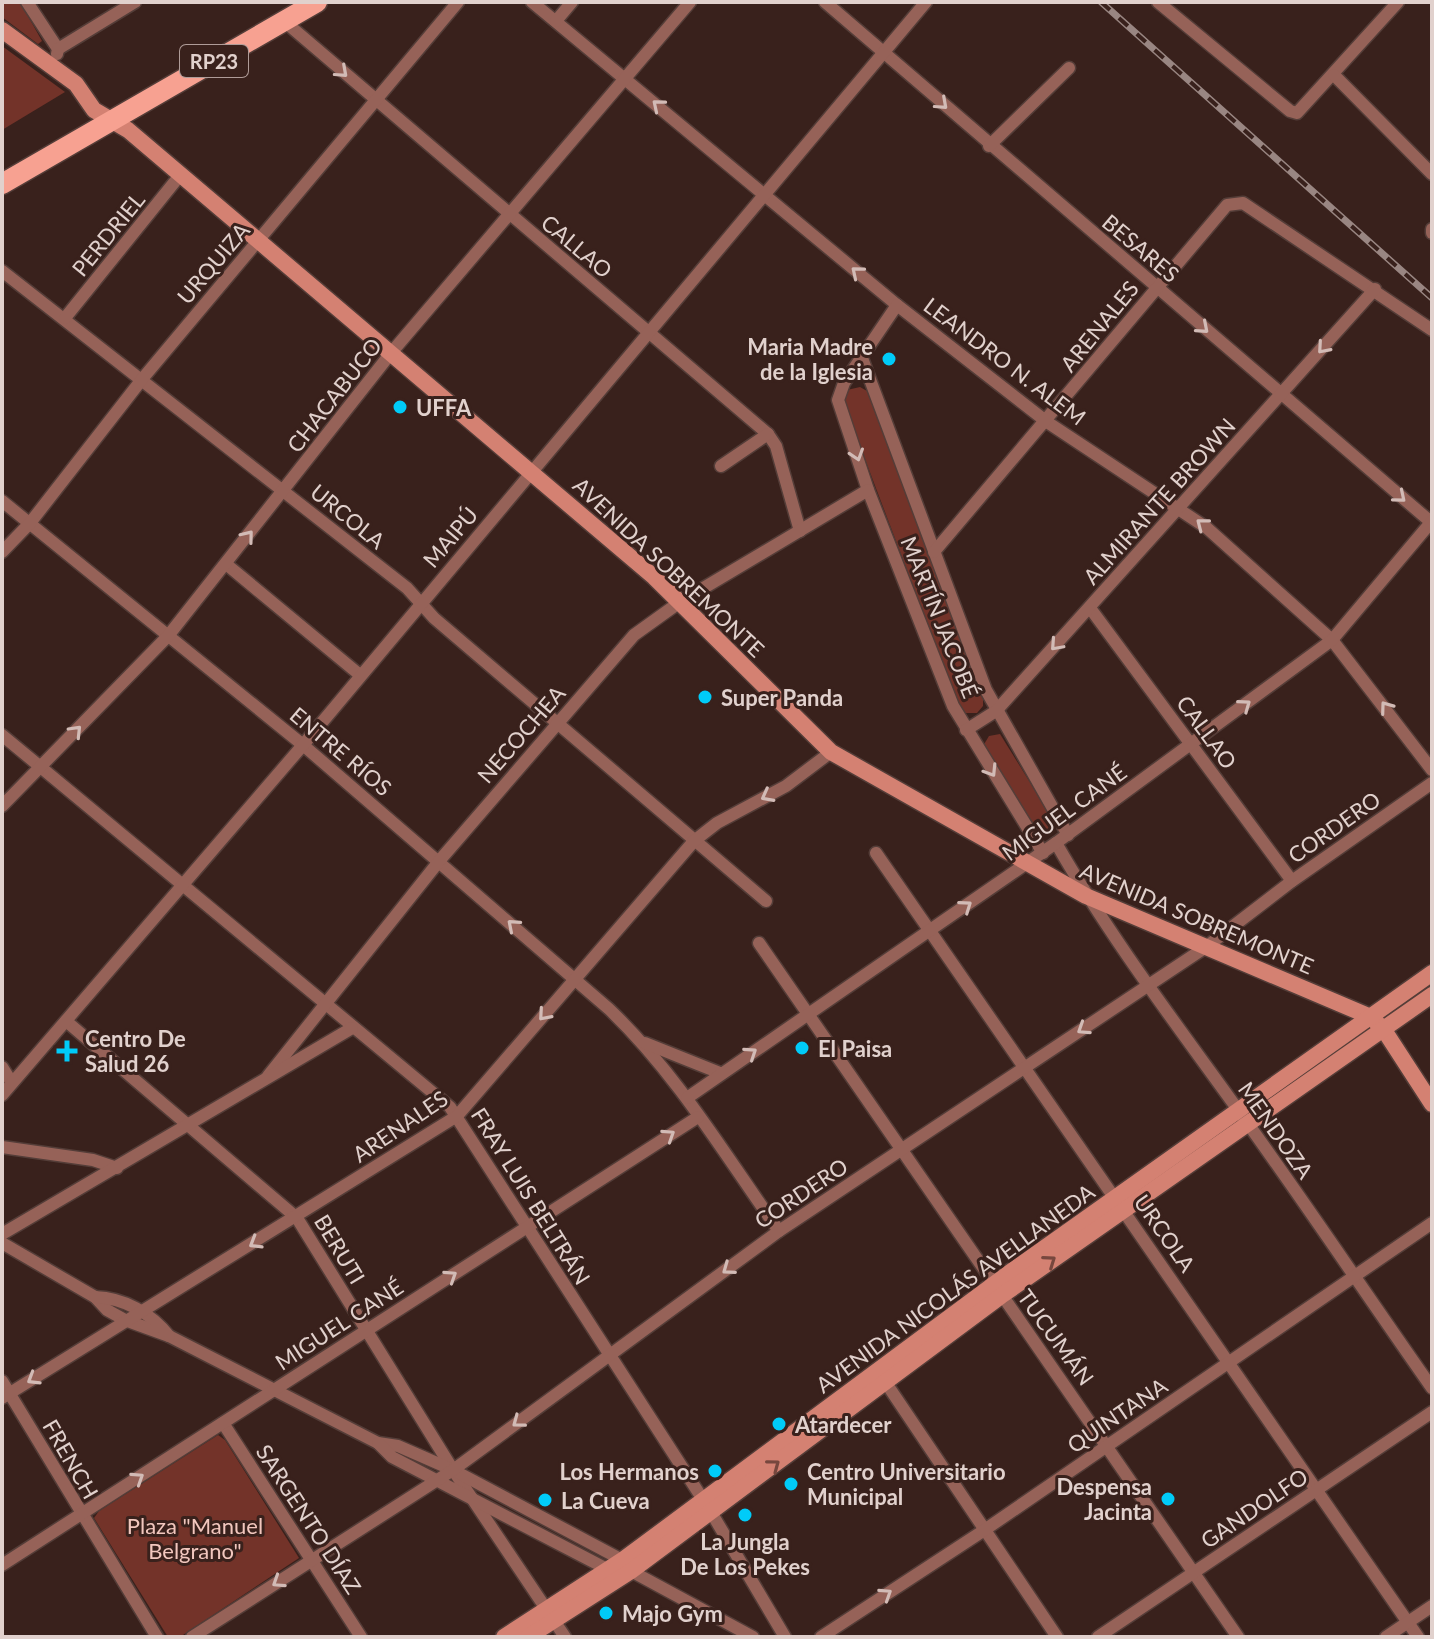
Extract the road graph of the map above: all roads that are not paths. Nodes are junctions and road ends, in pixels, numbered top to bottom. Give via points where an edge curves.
1 (27, 2) edge
2 (135, 2) edge
3 (317, 2) edge
4 (458, 2) edge
5 (532, 2) edge
6 (572, 2) edge
7 (690, 2) edge
8 (825, 2) edge
9 (926, 2) edge
10 (1398, 2) edge
11 (1160, 3) edge
12 (284, 21) junction
13 (556, 21) junction
14 (2, 30) edge
15 (58, 49) junction
16 (883, 52) junction
17 (54, 68) junction
18 (1069, 68) dead end
19 (1334, 75) junction
20 (625, 77) junction
21 (375, 102) junction
22 (112, 120) junction
23 (989, 146) junction
24 (181, 174) junction
25 (1432, 174) edge
26 (2, 184) edge
27 (764, 194) junction
28 (509, 216) junction
29 (258, 240) junction
30 (2, 271) edge
31 (1157, 288) junction
32 (1375, 289) junction
33 (897, 305) junction
34 (65, 318) junction
35 (1432, 330) edge
36 (648, 332) junction
37 (391, 353) junction
38 (862, 358) junction
39 (143, 378) junction
40 (845, 382) junction
41 (871, 387) junction
42 (1281, 395) junction
43 (1047, 422) junction
44 (768, 434) junction
45 (721, 466) dead end
46 (532, 471) junction
47 (868, 490) junction
48 (285, 491) junction
49 (2, 501) edge
50 (1180, 508) junction
51 (1432, 522) edge
52 (30, 523) junction
53 (800, 531) junction
54 (8, 539) edge
55 (2, 552) edge
56 (934, 552) junction
57 (226, 564) junction
58 (680, 602) junction
59 (420, 604) junction
60 (1090, 608) junction
61 (168, 636) junction
62 (1332, 640) junction
63 (360, 675) junction
64 (996, 711) junction
65 (556, 723) junction
66 (966, 730) junction
67 (2, 735) edge
68 (1191, 744) junction
69 (303, 745) junction
70 (831, 752) junction
71 (41, 767) junction
72 (1432, 770) edge
73 (1432, 783) edge
74 (2, 806) edge
75 (1068, 835) junction
76 (694, 841) junction
77 (1056, 843) junction
78 (876, 853) dead end
79 (1043, 853) junction
80 (440, 860) junction
81 (1026, 864) junction
82 (1292, 881) junction
83 (182, 883) junction
84 (1086, 896) junction
85 (766, 901) dead end
86 (930, 931) junction
87 (759, 943) dead end
88 (1206, 947) junction
89 (1432, 973) edge
90 (576, 979) junction
91 (1148, 987) junction
92 (1432, 995) edge
93 (324, 1002) junction
94 (807, 1015) junction
95 (1371, 1017) junction
96 (66, 1021) junction
97 (352, 1028) junction
98 (1384, 1030) junction
99 (644, 1043) junction
100 (2, 1067) edge
101 (1026, 1067) junction
102 (720, 1073) junction
103 (268, 1076) junction
104 (12, 1083) junction
105 (2, 1095) edge
106 (687, 1098) junction
107 (1432, 1104) edge
108 (457, 1116) junction
109 (698, 1117) junction
110 (1244, 1117) junction
111 (189, 1125) junction
112 (2, 1147) edge
113 (900, 1150) junction
114 (117, 1168) junction
115 (1120, 1203) junction
116 (297, 1218) junction
117 (1432, 1223) edge
118 (527, 1228) junction
119 (779, 1231) junction
120 (2, 1234) edge
121 (2, 1243) edge
122 (1354, 1278) junction
123 (997, 1290) junction
124 (95, 1297) junction
125 (141, 1311) junction
126 (125, 1320) junction
127 (366, 1331) junction
128 (169, 1336) junction
129 (608, 1355) junction
130 (1230, 1362) junction
131 (882, 1376) junction
132 (2, 1381) edge
133 (1432, 1388) edge
134 (274, 1391) junction
135 (6, 1396) edge
136 (1432, 1412) edge
137 (223, 1423) junction
138 (378, 1443) junction
139 (1108, 1445) junction
140 (453, 1470) junction
141 (437, 1479) junction
142 (1317, 1490) junction
143 (471, 1498) junction
144 (707, 1506) junction
145 (81, 1515) junction
146 (983, 1531) junction
147 (311, 1560) junction
148 (2, 1565) edge
149 (628, 1565) junction
150 (609, 1570) junction
151 (1194, 1572) junction
152 (1432, 1606) edge
153 (551, 1614) junction
154 (1408, 1622) junction
155 (157, 1637) edge
156 (192, 1637) edge
157 (361, 1637) edge
158 (504, 1637) edge
159 (528, 1637) edge
160 (565, 1637) edge
161 (753, 1637) edge
162 (785, 1637) edge
163 (821, 1637) edge
164 (1057, 1637) edge
165 (1098, 1637) edge
166 (1238, 1637) edge
167 (1386, 1637) edge
168 (1418, 1637) edge

1 - 15 street
2 - 15 street
3 - 12 main road, RP23
4 - 21 street, URQUIZA
5 - 13 street, LEANDRO N. ALEM
6 - 13 street
7 - 20 street, CHACABUCO
8 - 16 street, BESARES
9 - 16 street, MAIPÚ
10 - 19 street
11 - 19 street via 1290,111 1297,113
12 -> 21 street, CALLAO
12 - 22 main road, RP23
13 - 20 street, LEANDRO N. ALEM
14 - 17 main road, AVENIDA SOBREMONTE
15 - 17 street
16 -> 23 street, BESARES
16 - 27 street, MAIPÚ
17 - 22 main road, AVENIDA SOBREMONTE via 76,84 94,110
18 - 23 street
19 - 25 street
27 -> 20 street, LEANDRO N. ALEM
20 - 28 street, CHACABUCO
21 - 28 street, CALLAO
21 - 29 street, URQUIZA
22 - 24 main road, AVENIDA SOBREMONTE
22 - 26 main road, RP23
23 - 31 street, BESARES
24 - 29 main road, AVENIDA SOBREMONTE
24 - 34 street, PERDRIEL
33 -> 27 street, LEANDRO N. ALEM
27 - 36 street, MAIPÚ
28 - 36 street, CALLAO
28 - 37 street, CHACABUCO
29 - 37 main road, AVENIDA SOBREMONTE
29 - 39 street, URQUIZA
30 - 34 street, URCOLA
31 - 32 street, ARENALES via 1227,205 1236,202
31 -> 42 street, BESARES
31 - 43 street, ARENALES
32 - 35 street
32 -> 42 street, ALMIRANTE BROWN
33 - 38 street
33 - 43 street, LEANDRO N. ALEM
34 - 39 street, URCOLA
36 - 44 street, CALLAO
36 - 46 street, MAIPÚ
37 - 46 main road, AVENIDA SOBREMONTE
37 - 48 street, CHACABUCO
38 - 40 street
38 - 41 street
39 - 48 street, URCOLA
39 - 52 street, URQUIZA
40 - 41 street via 857,380
40 -> 47 street, MARTÍN JACOBÉ via 838,400
41 - 56 street, MARTÍN JACOBÉ
42 - 50 street, ALMIRANTE BROWN
42 -> 51 street, BESARES
43 - 50 street, LEANDRO N. ALEM
43 - 56 street, ARENALES
44 - 45 street
44 - 53 street, CALLAO
46 - 58 main road, AVENIDA SOBREMONTE
46 - 59 street, MAIPÚ
47 - 53 street, NECOCHEA
47 - 66 street, MARTÍN JACOBÉ
57 -> 48 street, CHACABUCO
48 - 59 street, URCOLA
49 - 52 street, ENTRE RÍOS
50 - 60 street, ALMIRANTE BROWN
62 -> 50 street, LEANDRO N. ALEM
51 - 62 street, MIGUEL CANÉ
52 - 54 street, URQUIZA
52 - 61 street, ENTRE RÍOS
53 - 58 street, NECOCHEA
54 - 55 street, URQUIZA
56 - 64 street, MARTÍN JACOBÉ
57 - 61 street, CHACABUCO
57 - 63 street
58 - 65 street, NECOCHEA via 634,635
58 - 70 main road, AVENIDA SOBREMONTE
59 - 63 street, MAIPÚ
59 - 65 street, URCOLA
60 -> 64 street, ALMIRANTE BROWN
60 - 68 street, CALLAO
61 - 69 street, ENTRE RÍOS
71 -> 61 street, CHACABUCO
68 -> 62 street, MIGUEL CANÉ
72 -> 62 street, LEANDRO N. ALEM
63 - 69 street, MAIPÚ
64 - 66 street, ALMIRANTE BROWN
64 - 75 street, MARTÍN JACOBÉ
65 - 76 street, URCOLA
65 - 80 street, NECOCHEA
66 -> 79 street, MARTÍN JACOBÉ
67 - 71 street, FRAY LUIS BELTRÁN
68 - 75 street, MIGUEL CANÉ
68 - 82 street, CALLAO
69 - 80 street, ENTRE RÍOS
69 - 83 street, MAIPÚ
70 -> 76 street, ARENALES
70 - 81 main road, AVENIDA SOBREMONTE
71 - 74 street, CHACABUCO
71 - 83 street, FRAY LUIS BELTRÁN
73 - 82 street, CORDERO
75 - 77 street, MIGUEL CANÉ
76 - 85 street, URCOLA
76 - 90 street, ARENALES
77 - 79 street, MIGUEL CANÉ
77 - 84 street, MENDOZA
78 - 86 street, URCOLA
79 - 81 street, MIGUEL CANÉ
90 -> 80 street, ENTRE RÍOS
80 - 93 street, NECOCHEA
81 - 84 main road, AVENIDA SOBREMONTE
86 -> 81 street, MIGUEL CANÉ
82 - 88 street, CORDERO
83 - 93 street, FRAY LUIS BELTRÁN
83 - 96 street, MAIPÚ
84 - 88 main road, AVENIDA SOBREMONTE
84 - 91 street, MENDOZA
86 - 94 street, MIGUEL CANÉ
86 - 101 street, URCOLA
87 - 94 street, TUCUMÁN
88 - 91 street, CORDERO
88 - 95 main road, AVENIDA SOBREMONTE
89 - 95 main road, AVENIDA NICOLÁS AVELLANEDA
90 - 99 street, ENTRE RÍOS
90 -> 108 street, ARENALES
91 -> 101 street, CORDERO
91 - 110 street, MENDOZA
92 - 98 main road, AVENIDA NICOLÁS AVELLANEDA
93 - 97 street, FRAY LUIS BELTRÁN
93 - 103 street, NECOCHEA
102 -> 94 street, MIGUEL CANÉ
94 - 113 street, TUCUMÁN
95 - 98 main road, AVENIDA SOBREMONTE
95 - 110 main road, AVENIDA NICOLÁS AVELLANEDA
96 - 104 street, MAIPÚ
96 - 111 street, BERUTI
97 - 103 street, NECOCHEA
97 - 108 street, FRAY LUIS BELTRÁN
98 - 107 main road, AVENIDA SOBREMONTE
98 - 110 main road, AVENIDA NICOLÁS AVELLANEDA
99 - 102 street, ENTRE RÍOS
99 - 106 street, ENTRE RÍOS
100 - 104 street
101 - 113 street, CORDERO
101 - 115 street, URCOLA
102 - 106 street, MIGUEL CANÉ
103 - 111 street, NECOCHEA
104 - 105 street, MAIPÚ
106 - 109 street, ENTRE RÍOS
108 - 116 street, ARENALES
108 - 118 street, FRAY LUIS BELTRÁN
118 -> 109 street, MIGUEL CANÉ
109 - 119 street, ENTRE RÍOS
110 - 115 main road, AVENIDA NICOLÁS AVELLANEDA
110 - 122 street, MENDOZA
111 - 114 street, NECOCHEA
111 - 116 street, BERUTI
112 - 114 street
113 - 119 street, CORDERO
113 - 123 street, TUCUMÁN
114 - 120 street, NECOCHEA
115 - 123 main road, AVENIDA NICOLÁS AVELLANEDA
115 - 130 street, URCOLA
116 -> 125 street, ARENALES
116 - 127 street, BERUTI
117 - 122 street, QUINTANA
127 -> 118 street, MIGUEL CANÉ
118 - 129 street, FRAY LUIS BELTRÁN
119 -> 129 street, CORDERO
121 - 124 street
122 - 130 street, QUINTANA
122 - 133 street, MENDOZA
123 - 131 main road, AVENIDA NICOLÁS AVELLANEDA
123 - 139 street, TUCUMÁN
124 - 125 street via 113,1298
124 - 126 street
125 - 126 street, ARENALES
125 - 128 street
126 - 128 street
126 -> 135 street, ARENALES
127 - 134 street, MIGUEL CANÉ
127 - 140 street, BERUTI
128 - 134 street
129 -> 140 street, CORDERO
129 - 144 street, FRAY LUIS BELTRÁN
130 - 139 street, QUINTANA
130 - 142 street, URCOLA
131 - 144 main road, AVENIDA NICOLÁS AVELLANEDA
131 - 146 street
132 - 135 street, FRENCH
134 - 137 street, MIGUEL CANÉ
134 - 138 street
135 - 145 street, FRENCH
136 - 142 street, GANDOLFO
145 -> 137 street, MIGUEL CANÉ
137 - 147 street, SARGENTO DÍAZ
138 - 140 street
138 - 141 street via 392,1457
139 - 146 street, QUINTANA
139 - 151 street, TUCUMÁN
140 - 141 street, CORDERO
140 - 143 street, BERUTI
140 - 149 street
141 - 143 street
141 - 147 street, CORDERO
142 - 151 street, GANDOLFO
142 - 154 street, URCOLA
143 - 150 street
143 - 153 street, BERUTI
144 - 149 main road, AVENIDA NICOLÁS AVELLANEDA
144 - 162 street, FRAY LUIS BELTRÁN
145 - 148 street, MIGUEL CANÉ
145 - 155 street, FRENCH
163 -> 146 street, QUINTANA
146 - 164 street
147 -> 156 street, CORDERO
147 - 157 street, SARGENTO DÍAZ
149 - 150 main road, AVENIDA NICOLÁS AVELLANEDA
149 - 153 main road, AVENIDA NICOLÁS AVELLANEDA
149 - 161 street
150 - 153 main road, AVENIDA NICOLÁS AVELLANEDA
151 - 165 street, GANDOLFO
151 - 166 street, TUCUMÁN
152 - 154 street
153 - 158 main road, AVENIDA NICOLÁS AVELLANEDA
153 - 159 main road, AVENIDA NICOLÁS AVELLANEDA
153 - 160 street, BERUTI
154 - 167 street
154 - 168 street, URCOLA

